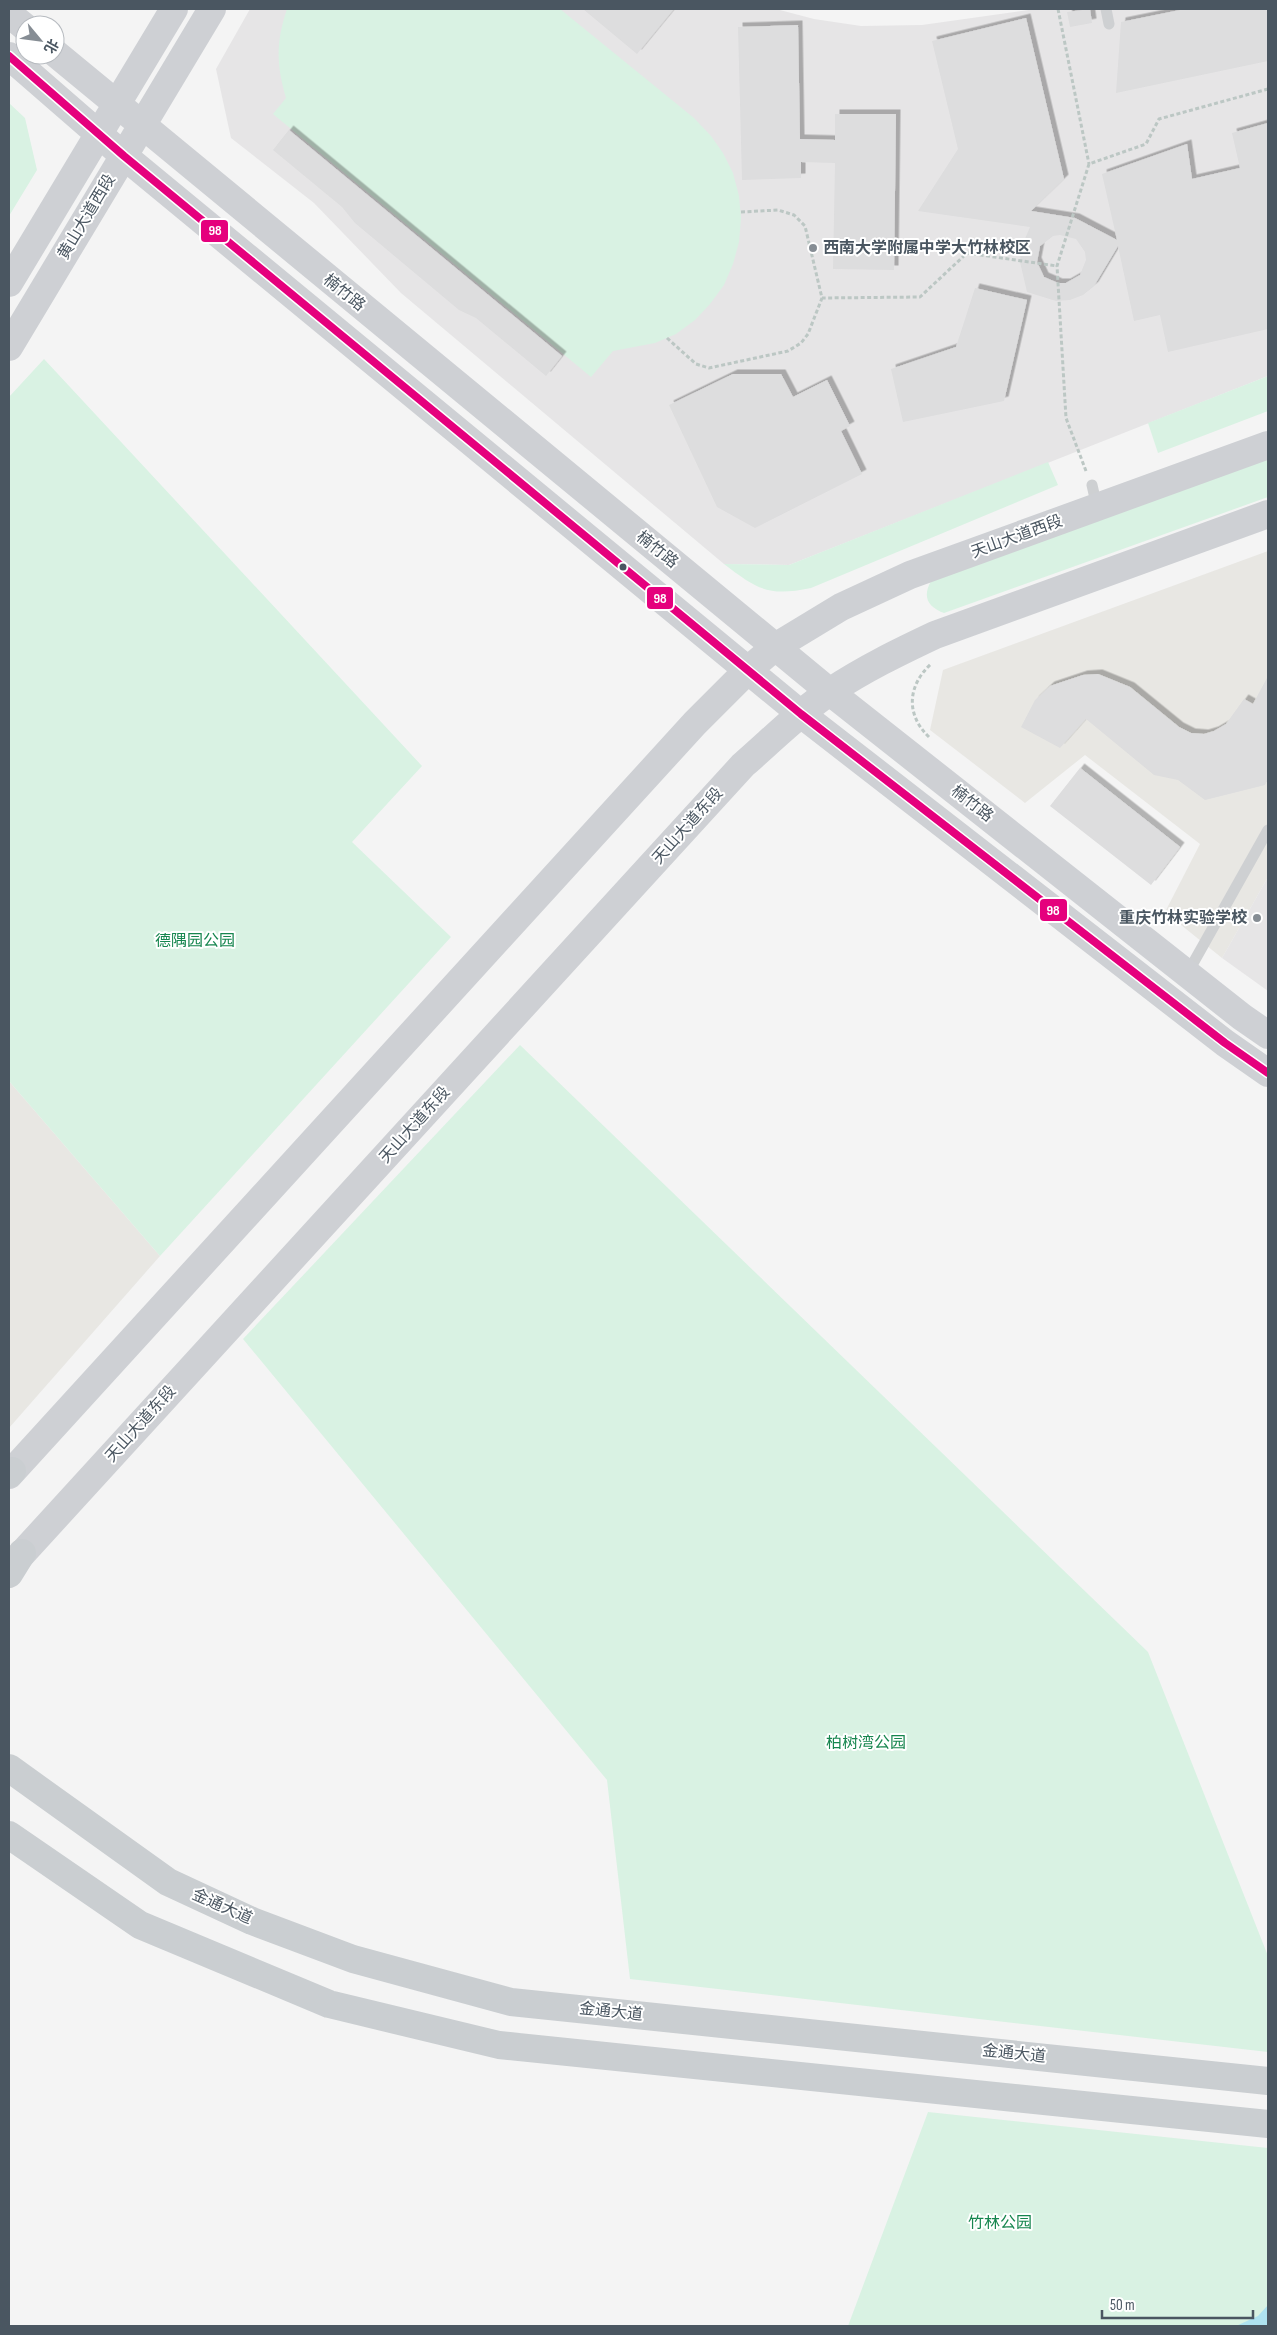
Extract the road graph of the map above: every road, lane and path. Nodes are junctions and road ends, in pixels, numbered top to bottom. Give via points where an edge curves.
1 (174, 9) edge
2 (212, 9) edge
3 (1058, 9) edge
4 (1106, 9) edge
5 (1109, 24) dead end
6 (9, 56) edge
7 (65, 62) edge
8 (1268, 88) edge
9 (116, 105) junction
10 (143, 127) junction
11 (99, 135) junction
12 (124, 156) junction
13 (1089, 164) junction
14 (740, 212) dead end
15 (1057, 266) junction
16 (9, 283) edge
17 (822, 298) junction
18 (667, 338) dead end
19 (9, 347) edge
20 (1268, 445) edge
21 (1094, 497) junction
22 (1268, 514) edge
23 (775, 647) junction
24 (938, 660) dead end
25 (748, 670) junction
26 (830, 692) junction
27 (802, 714) junction
28 (934, 742) dead end
29 (1268, 830) edge
30 (1187, 974) junction
31 (1268, 1035) edge
32 (1268, 1073) edge
33 (10, 1473) edge
34 (13, 1565) edge
35 (12, 1769) edge
36 (9, 1835) edge
37 (1268, 2081) edge
38 (1268, 2124) edge

1 - 9 main road, 黄山大道西段
2 - 10 main road, 黄山大道西段
3 - 13 path
4 - 5 lane
6 - 11 main road, 楠竹路
7 - 9 main road, 楠竹路
8 - 13 path via 1159,119 1146,144
9 - 10 main road, 楠竹路
9 - 11 main road, 黄山大道西段
10 - 12 main road, 黄山大道西段
10 - 23 main road, 楠竹路
11 - 12 main road, 楠竹路
11 - 16 main road, 黄山大道西段
12 - 19 main road, 黄山大道西段
12 - 25 main road, 楠竹路
13 - 15 path
14 - 17 path via 778,210 794,215 805,226
15 - 17 path via 967,253 920,297
15 - 21 path via 1066,418
17 - 18 path via 808,334 788,351 709,368 696,364
20 - 21 main road, 天山大道西段
21 - 23 main road, 天山大道西段 via 841,607
22 - 26 main road via 935,635 883,660
23 - 25 main road
23 - 26 main road, 楠竹路
24 - 28 path via 922,673 914,685 912,697 918,723
25 - 27 main road, 楠竹路
25 - 33 main road via 695,723
26 - 27 main road, 天山大道东段
26 - 30 main road, 楠竹路
27 - 32 main road, 楠竹路
27 - 34 main road, 天山大道东段 via 744,765
29 - 30 lane
30 - 31 main road, 楠竹路
35 - 37 main road, 金通大道 via 168,1882 243,1917 353,1959 511,2002
36 - 38 main road via 140,1925 329,2004 499,2044

